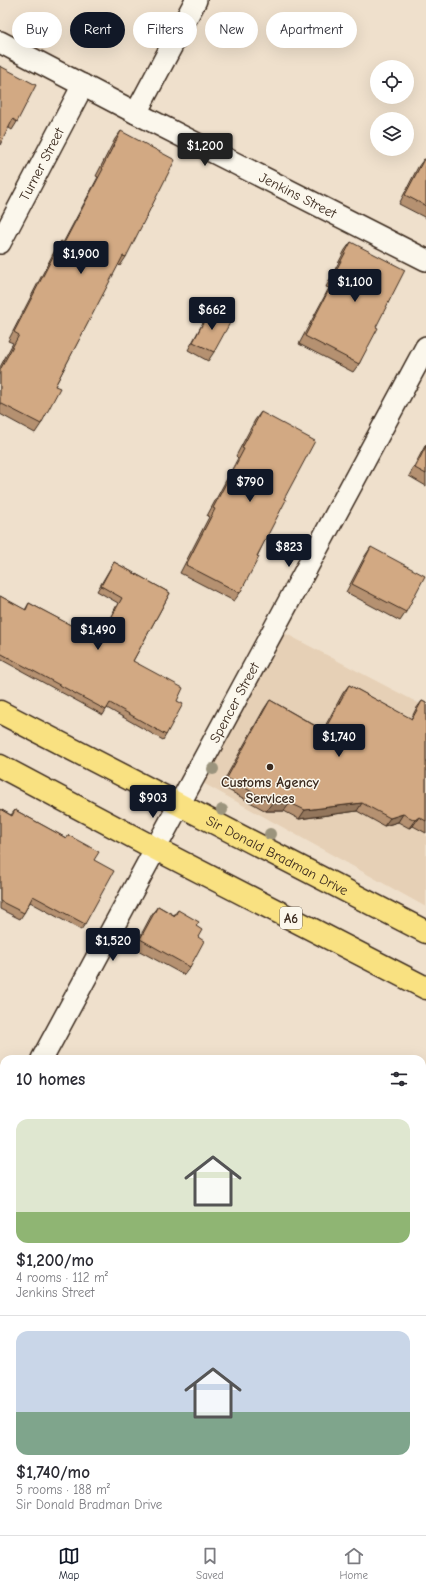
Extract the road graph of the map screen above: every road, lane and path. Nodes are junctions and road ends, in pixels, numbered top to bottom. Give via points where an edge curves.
1 (196, 0) edge
2 (0, 42) edge
3 (83, 85) junction
4 (136, 113) junction
5 (0, 243) edge
6 (426, 260) edge
7 (426, 347) edge
8 (0, 712) edge
9 (0, 766) edge
10 (180, 805) junction
11 (156, 849) junction
12 (422, 929) edge
13 (426, 988) edge
14 (44, 1055) edge

1 - 4 street
2 - 3 street, Jenkins Street
3 - 4 street, Jenkins Street
3 - 5 street, Turner Street
4 - 6 street, Jenkins Street
7 - 10 street, Spencer Street
8 - 10 main road, Sir Donald Bradman Drive
9 - 11 main road, A6
10 - 11 street, Spencer Street
10 - 12 main road, Sir Donald Bradman Drive
11 - 13 main road, A6
11 - 14 street, Spencer Street

